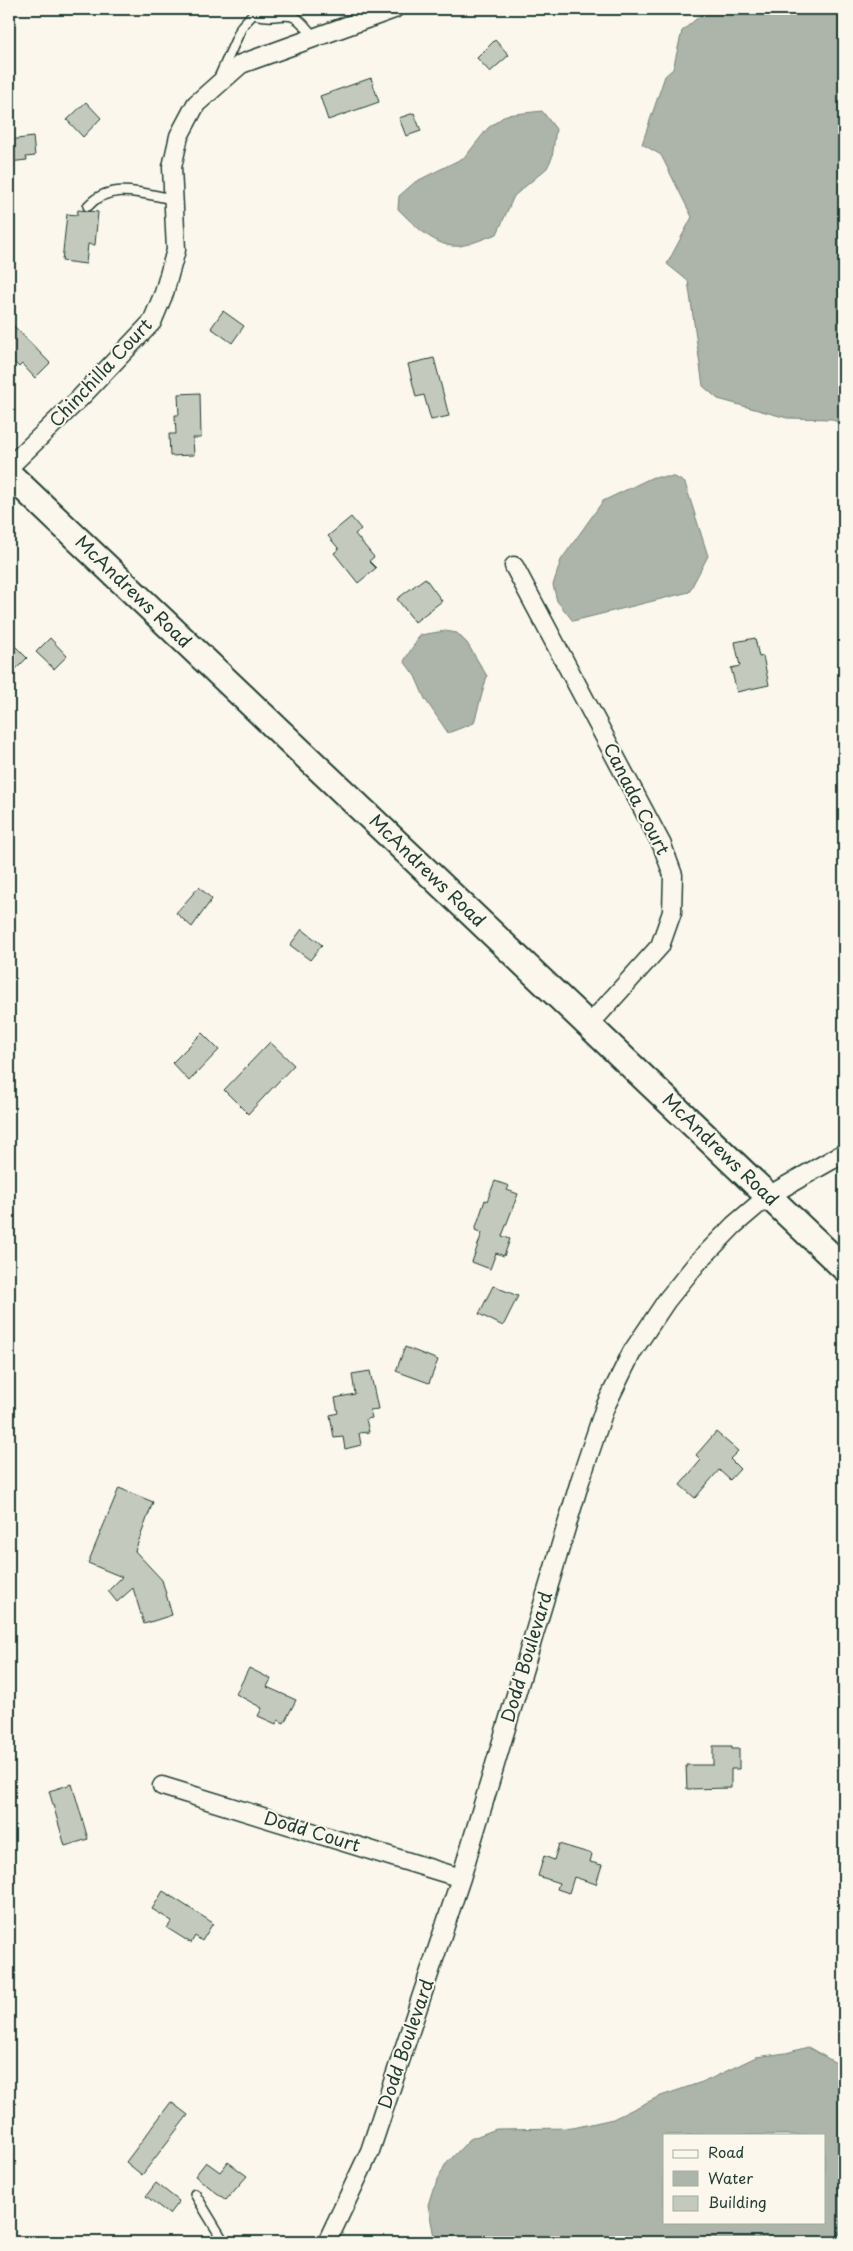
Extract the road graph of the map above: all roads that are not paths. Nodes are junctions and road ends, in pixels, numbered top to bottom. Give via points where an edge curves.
1 (394, 9) edge
2 (314, 38) junction
3 (218, 84) junction
4 (173, 199) junction
5 (88, 206) dead end
6 (9, 468) edge
7 (9, 474) edge
8 (514, 566) dead end
9 (590, 1025) junction
10 (844, 1153) edge
11 (768, 1196) junction
12 (844, 1268) edge
13 (162, 1786) dead end
14 (461, 1878) junction
15 (195, 2194) dead end
16 (224, 2242) edge
17 (327, 2242) edge

1 - 2 street, Chinchilla Court
2 - 3 street, Chinchilla Court via 241,64
2 - 3 lane via 295,14 264,17 253,14 247,18 234,42
3 - 4 street, Chinchilla Court via 196,104 179,136 172,167
4 - 5 lane via 109,191
4 - 6 street, Chinchilla Court via 176,250 152,322
7 - 9 main road, McAndrews Road
8 - 9 street, Canada Court via 662,846 672,875 672,912 660,946
9 - 11 main road, McAndrews Road
10 - 11 street, Dodd Boulevard
11 - 12 main road, McAndrews Road
11 - 14 street, Dodd Boulevard via 698,1263 667,1300 632,1352 605,1407
13 - 14 street, Dodd Court
14 - 17 street, Dodd Boulevard via 370,2151
15 - 16 lane

